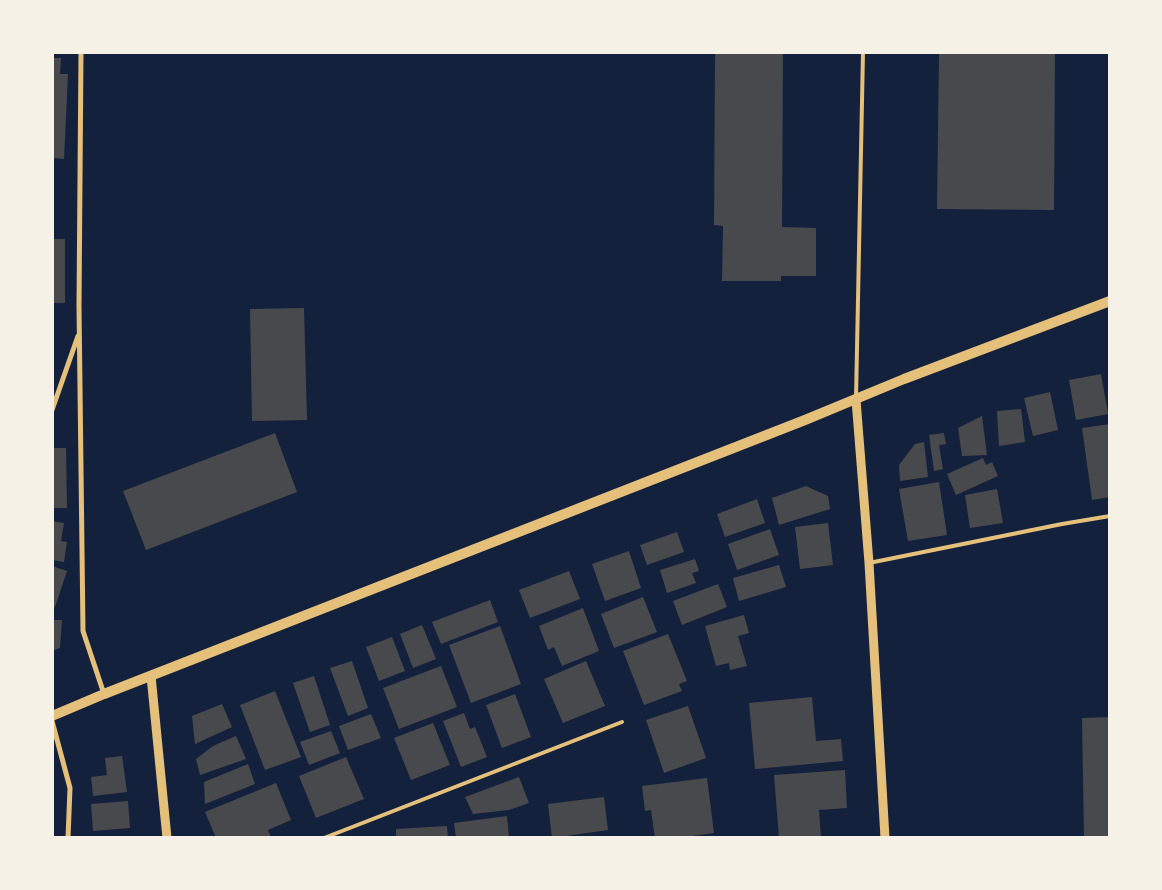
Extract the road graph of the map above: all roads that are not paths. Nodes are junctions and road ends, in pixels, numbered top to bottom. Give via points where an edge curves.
1 (81, 52) edge
2 (863, 52) edge
3 (1110, 301) edge
4 (80, 331) junction
5 (856, 400) junction
6 (52, 410) edge
7 (1110, 516) edge
8 (869, 563) junction
9 (151, 676) junction
10 (104, 694) junction
11 (52, 716) edge
12 (52, 721) edge
13 (622, 722) dead end
14 (68, 838) edge
15 (167, 838) edge
16 (324, 838) edge
17 (885, 838) edge

1 - 4 street
2 - 5 lane
3 - 5 main road
4 - 6 street
4 - 10 street via 83,631
5 - 8 street
5 - 9 main road
7 - 8 lane
8 - 17 street
9 - 10 main road
9 - 15 street
10 - 11 main road
12 - 14 street via 70,788
13 - 16 lane

